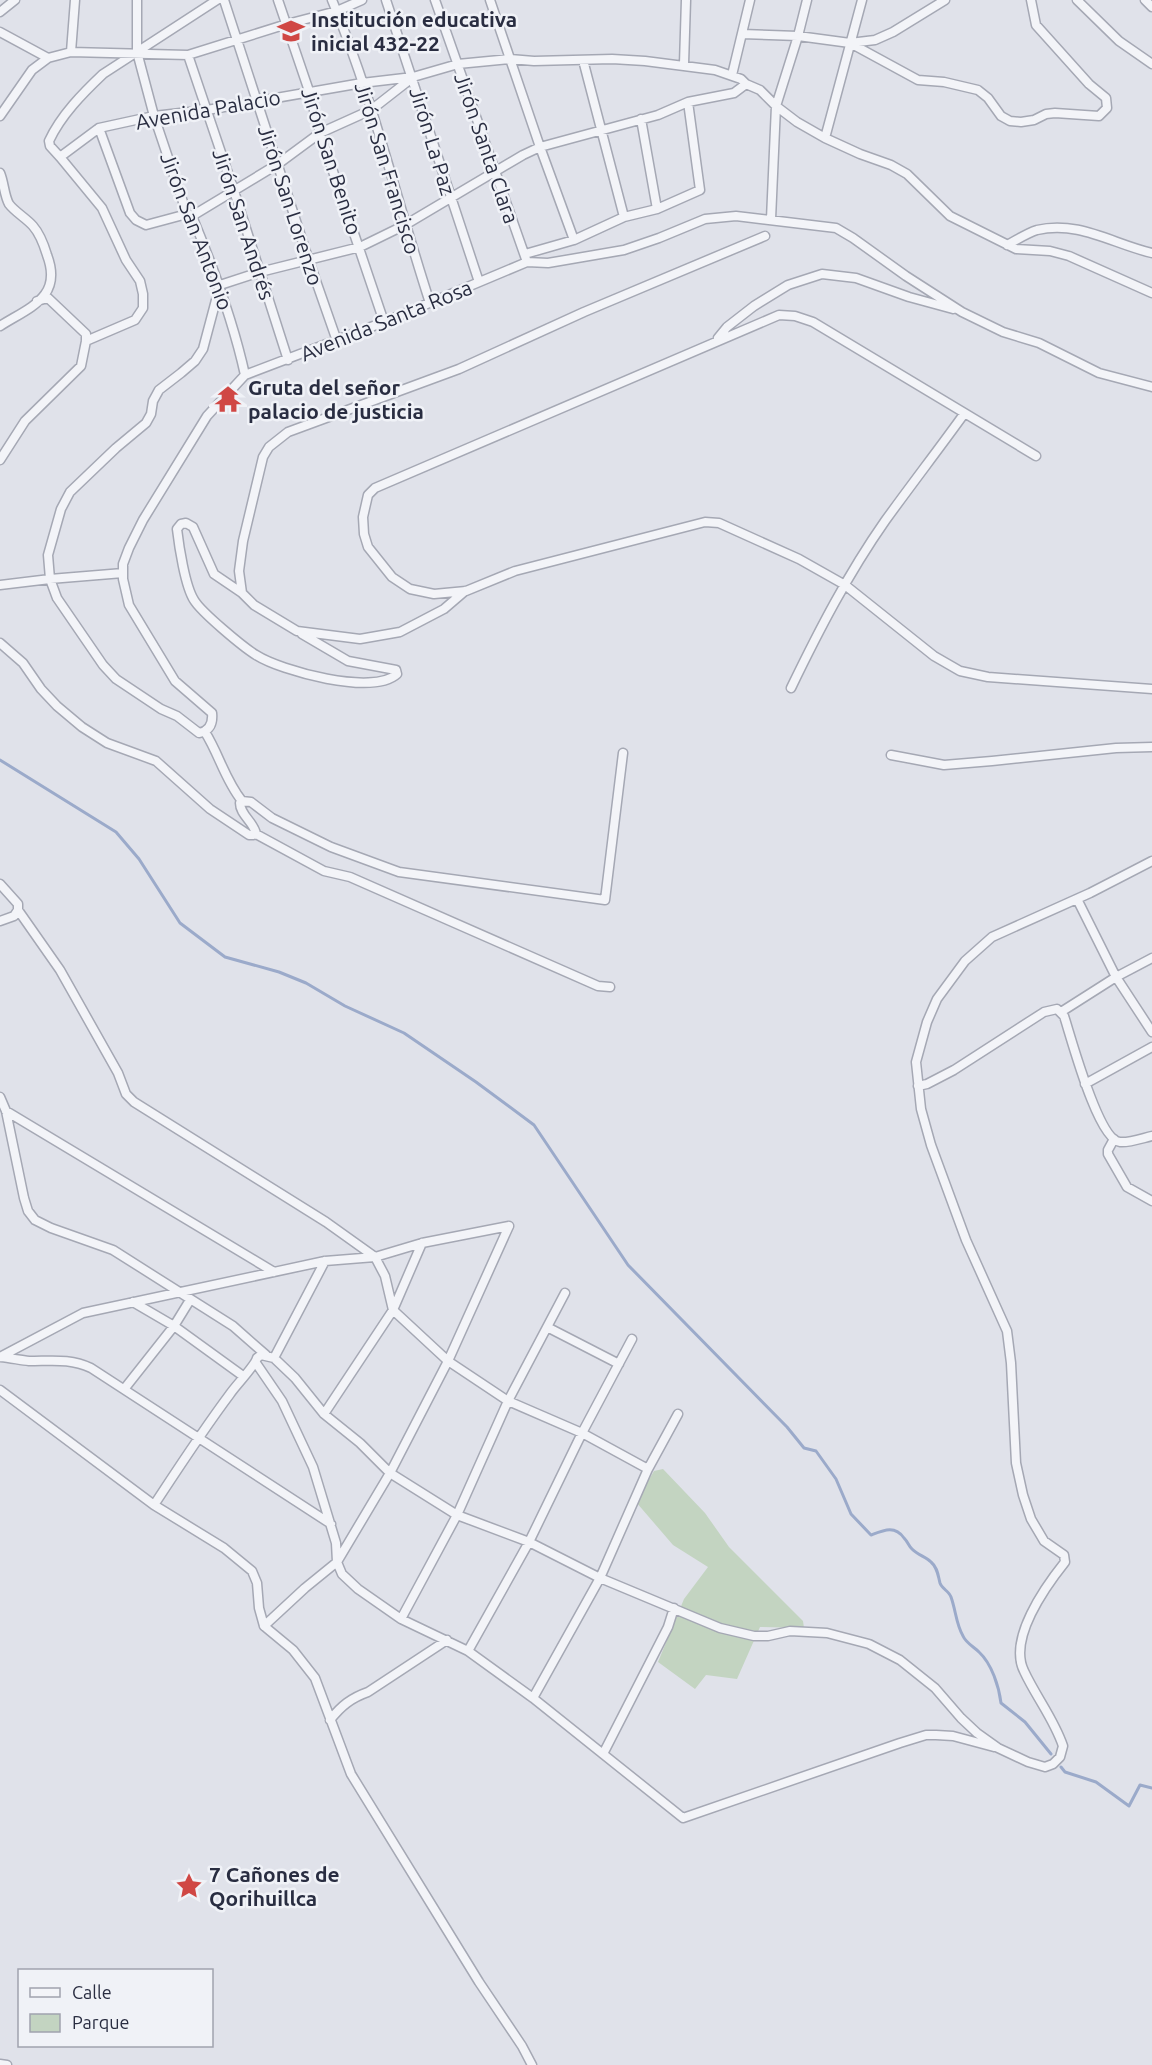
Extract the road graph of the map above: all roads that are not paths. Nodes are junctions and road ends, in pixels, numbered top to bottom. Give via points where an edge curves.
1 (15, 0) edge
2 (75, 0) edge
3 (137, 0) edge
4 (217, 0) edge
5 (224, 0) edge
6 (278, 0) edge
7 (332, 0) edge
8 (362, 0) edge
9 (386, 0) edge
10 (435, 0) edge
11 (490, 0) edge
12 (686, 0) edge
13 (750, 0) edge
14 (807, 0) edge
15 (862, 0) edge
16 (945, 0) edge
17 (1031, 0) edge
18 (1077, 0) edge
19 (1145, 0) edge
20 (1152, 7) edge
21 (337, 11) junction
22 (0, 12) edge
23 (287, 24) junction
24 (0, 32) edge
25 (742, 34) junction
26 (798, 36) junction
27 (237, 39) junction
28 (850, 43) junction
29 (71, 52) junction
30 (137, 52) junction
31 (188, 55) junction
32 (48, 58) junction
33 (510, 59) junction
34 (583, 60) junction
35 (458, 64) junction
36 (684, 64) junction
37 (1152, 64) edge
38 (732, 75) junction
39 (413, 77) junction
40 (362, 83) junction
41 (746, 84) junction
42 (309, 91) junction
43 (257, 101) junction
44 (688, 102) junction
45 (776, 106) junction
46 (207, 110) junction
47 (371, 110) junction
48 (0, 116) edge
49 (154, 116) junction
50 (641, 119) junction
51 (99, 128) junction
52 (602, 130) junction
53 (320, 133) junction
54 (825, 138) junction
55 (540, 147) junction
56 (60, 157) junction
57 (278, 164) junction
58 (0, 172) edge
59 (496, 172) junction
60 (234, 191) junction
61 (451, 199) junction
62 (657, 209) junction
63 (189, 215) junction
64 (624, 217) junction
65 (771, 219) junction
66 (405, 225) junction
67 (765, 236) dead end
68 (574, 240) junction
69 (1007, 245) junction
70 (360, 248) junction
71 (1152, 253) edge
72 (526, 258) junction
73 (309, 261) junction
74 (260, 273) junction
75 (478, 282) junction
76 (220, 285) junction
77 (1152, 293) edge
78 (37, 301) junction
79 (430, 303) junction
80 (962, 312) junction
81 (384, 322) junction
82 (0, 326) edge
83 (86, 341) junction
84 (337, 341) junction
85 (716, 341) junction
86 (288, 360) junction
87 (245, 375) junction
88 (1152, 387) edge
89 (964, 414) junction
90 (1036, 456) dead end
91 (0, 460) edge
92 (123, 573) junction
93 (50, 579) junction
94 (0, 585) edge
95 (845, 585) junction
96 (466, 591) junction
97 (242, 593) junction
98 (297, 631) junction
99 (0, 643) edge
100 (791, 688) dead end
101 (1152, 689) edge
102 (205, 732) junction
103 (1152, 747) edge
104 (623, 753) dead end
105 (891, 755) dead end
106 (242, 801) junction
107 (256, 834) junction
108 (1152, 861) edge
109 (0, 884) edge
110 (1077, 899) junction
111 (18, 910) junction
112 (0, 921) edge
113 (1152, 958) edge
114 (1116, 977) junction
115 (610, 987) dead end
116 (1061, 1012) junction
117 (1152, 1032) edge
118 (1152, 1047) edge
119 (1085, 1084) junction
120 (918, 1086) junction
121 (0, 1097) edge
122 (6, 1111) junction
123 (1152, 1136) edge
124 (1114, 1139) junction
125 (1152, 1201) edge
126 (422, 1243) junction
127 (375, 1257) junction
128 (325, 1261) junction
129 (274, 1272) junction
130 (179, 1292) junction
131 (565, 1293) dead end
132 (190, 1299) junction
133 (133, 1302) junction
134 (393, 1310) junction
135 (174, 1326) junction
136 (547, 1327) junction
137 (632, 1339) dead end
138 (0, 1357) edge
139 (270, 1357) junction
140 (448, 1361) junction
141 (256, 1363) junction
142 (619, 1364) junction
143 (243, 1376) junction
144 (125, 1389) junction
145 (0, 1390) edge
146 (508, 1401) junction
147 (324, 1414) junction
148 (678, 1414) dead end
149 (582, 1433) junction
150 (198, 1438) junction
151 (648, 1469) junction
152 (390, 1473) junction
153 (154, 1505) junction
154 (457, 1515) junction
155 (331, 1524) junction
156 (529, 1542) junction
157 (337, 1562) junction
158 (600, 1578) junction
159 (674, 1608) junction
160 (401, 1619) junction
161 (264, 1626) junction
162 (447, 1640) junction
163 (468, 1651) junction
164 (533, 1698) junction
165 (330, 1720) junction
166 (999, 1748) junction
167 (603, 1754) junction
168 (0, 2064) edge
169 (7, 2065) edge
170 (532, 2065) edge

1 - 22 street
2 - 29 street
3 - 30 street, Jirón San Antonio
4 - 30 street
5 - 27 street, Jirón San Lorenzo
6 - 23 street, Jirón San Benito
7 - 21 street, Jirón San Francisco
8 - 21 street
9 - 39 street, Jirón La Paz
10 - 35 street, Jirón Santa Clara
11 - 33 street
12 - 36 street
13 - 25 street
14 - 26 street
15 - 28 street
16 - 28 street via 893,32 874,40
17 - 28 street via 1036,26 1106,98 1107,108 1099,116 1054,113 1010,121 978,90 918,81
18 - 37 street via 1119,41
19 - 20 street
21 - 23 street
21 - 40 street, Jirón San Francisco
23 - 27 street
23 - 42 street, Jirón San Benito
24 - 32 street
25 - 26 street
25 - 38 street
26 - 28 street
26 - 45 street
27 - 31 street
27 - 43 street, Jirón San Lorenzo
28 - 54 street
29 - 30 street
29 - 32 street
30 - 31 street
30 - 49 street, Jirón San Antonio
30 - 56 street via 87,89 56,127 49,141
31 - 46 street, Jirón San Andrés
32 - 48 street via 32,70
33 - 34 street, Avenida Palacio
33 - 35 street, Avenida Palacio
33 - 55 street
34 - 36 street, Avenida Palacio
34 - 52 street
35 - 39 street, Avenida Palacio
35 - 59 street, Jirón Santa Clara
36 - 38 street, Avenida Palacio
38 - 41 street, Avenida Palacio
39 - 40 street, Avenida Palacio
39 - 47 street
39 - 61 street, Jirón La Paz
40 - 42 street, Avenida Palacio
40 - 47 street, Jirón San Francisco
41 - 44 street via 734,93
41 - 45 street, Avenida Palacio via 760,90
42 - 43 street, Avenida Palacio
42 - 53 street, Jirón San Benito
43 - 46 street, Avenida Palacio
43 - 57 street, Jirón San Lorenzo
44 - 50 street
44 - 62 street via 700,190
45 - 54 street, Avenida Palacio
45 - 65 street
46 - 49 street, Avenida Palacio
46 - 60 street, Jirón San Andrés
47 - 53 street
47 - 66 street, Jirón San Francisco
49 - 51 street, Avenida Palacio
49 - 63 street, Jirón San Antonio
50 - 52 street
50 - 62 street
51 - 56 street, Avenida Palacio
51 - 63 street via 136,220 146,225
52 - 55 street
52 - 64 street
53 - 57 street
53 - 70 street, Jirón San Benito
54 - 69 street, Avenida Palacio via 907,174 950,216
55 - 59 street
55 - 68 street
56 - 83 street via 102,208 143,294 143,308 135,320
57 - 60 street
57 - 73 street, Jirón San Lorenzo
58 - 78 street via 8,203 33,226 49,259 52,284
59 - 61 street
59 - 72 street, Jirón Santa Clara
60 - 63 street
60 - 74 street, Jirón San Andrés
61 - 66 street
61 - 75 street, Jirón La Paz
62 - 64 street
63 - 76 street, Jirón San Antonio
64 - 68 street
65 - 72 street via 705,219 624,250 548,263
65 - 80 street via 836,228
66 - 70 street
66 - 79 street, Jirón San Francisco
67 - 97 street via 459,369 288,432 263,457 243,541
68 - 72 street
69 - 71 street via 1035,231 1060,226
69 - 77 street, Avenida Palacio via 1069,256
70 - 73 street
70 - 81 street, Jirón San Benito
72 - 75 street, Avenida Santa Rosa
73 - 74 street
73 - 84 street, Jirón San Lorenzo
74 - 76 street
74 - 86 street, Jirón San Andrés
75 - 79 street, Avenida Santa Rosa
76 - 87 street, Jirón San Antonio
76 - 93 street via 203,349 195,361 159,390 146,423 70,492 48,555
78 - 82 street
78 - 83 street via 48,298 86,334
79 - 81 street, Avenida Santa Rosa
80 - 85 street via 856,278 822,274 788,285 754,306
80 - 88 street via 1003,332 1047,346 1099,373
81 - 84 street, Avenida Santa Rosa
83 - 91 street via 81,366 25,421
84 - 86 street, Avenida Santa Rosa
85 - 89 street via 779,315 795,316 813,322
85 - 96 street via 375,488 368,495 364,534 368,547 392,577 410,589 434,594
86 - 87 street, Avenida Santa Rosa
87 - 92 street via 200,427 143,520 129,548
89 - 90 street
89 - 95 street via 885,522
92 - 93 street
92 - 102 street via 129,605 175,681 212,713 213,720
93 - 94 street
93 - 102 street via 57,598 116,680 177,716 193,730
95 - 96 street via 719,522 705,522 515,571
95 - 100 street
95 - 101 street via 924,649 960,671 988,677
96 - 98 street via 444,609 400,632 360,639
97 - 98 street via 254,605
97 - 98 street via 214,574 193,527 181,524 177,529 178,542 193,599 256,655 298,672 349,683 387,680 397,674 396,670 348,661
99 - 107 street via 23,663 57,706 82,727 107,743 156,761 210,809 249,836
102 - 106 street via 216,748 232,789
103 - 105 street via 944,765
104 - 106 street via 605,900 399,872 331,847 272,818 251,802
106 - 107 street via 240,808
107 - 115 street via 324,871 350,877 598,986
108 - 110 street
109 - 111 street via 18,904
110 - 114 street
110 - 120 street via 992,937 965,961 937,999 927,1022 916,1062
111 - 112 street via 14,916
111 - 127 street via 60,970 126,1094 134,1102
113 - 114 street
114 - 116 street
114 - 117 street
116 - 119 street
116 - 120 street via 1044,1011 954,1070
118 - 119 street
119 - 124 street via 1102,1124
120 - 166 street via 931,1144 966,1240 1007,1331 1016,1462 1023,1495 1044,1540 1064,1555 1065,1562 1034,1606 1019,1652 1023,1669 1059,1733 1063,1746 1060,1757 1045,1767
121 - 122 street
122 - 129 street
122 - 130 street via 24,1198 35,1220 113,1251
123 - 124 street via 1119,1142
124 - 125 street via 1108,1154 1123,1183
126 - 127 street
126 - 134 street
126 - 140 street via 509,1226
127 - 128 street
127 - 134 street via 385,1276
128 - 129 street
128 - 139 street
129 - 130 street
130 - 132 street
130 - 133 street
131 - 136 street
132 - 135 street
132 - 139 street via 233,1326
133 - 135 street
133 - 138 street via 83,1313
134 - 140 street
134 - 147 street
135 - 143 street
135 - 144 street
136 - 142 street
136 - 146 street
137 - 142 street
138 - 144 street via 68,1360
139 - 141 street via 261,1355
139 - 147 street via 295,1378
140 - 146 street
140 - 152 street
141 - 143 street
141 - 155 street via 301,1438
142 - 149 street
143 - 150 street
144 - 150 street
145 - 153 street
146 - 149 street
146 - 154 street
147 - 152 street
148 - 151 street
149 - 151 street
149 - 156 street
150 - 153 street
150 - 155 street
151 - 158 street
152 - 154 street
152 - 157 street
153 - 161 street via 224,1548 252,1571
154 - 156 street
154 - 160 street
155 - 157 street
156 - 158 street
156 - 163 street
157 - 160 street via 342,1574 358,1589
157 - 161 street
158 - 159 street
158 - 164 street
159 - 166 street via 738,1634 827,1632 869,1644 900,1660 935,1688 961,1718
159 - 167 street
160 - 162 street
161 - 165 street via 293,1650 315,1678
162 - 163 street
162 - 165 street via 368,1692 354,1697
163 - 164 street
164 - 167 street
165 - 170 street via 351,1774
166 - 167 street via 953,1736 926,1735 683,1818
168 - 169 street

